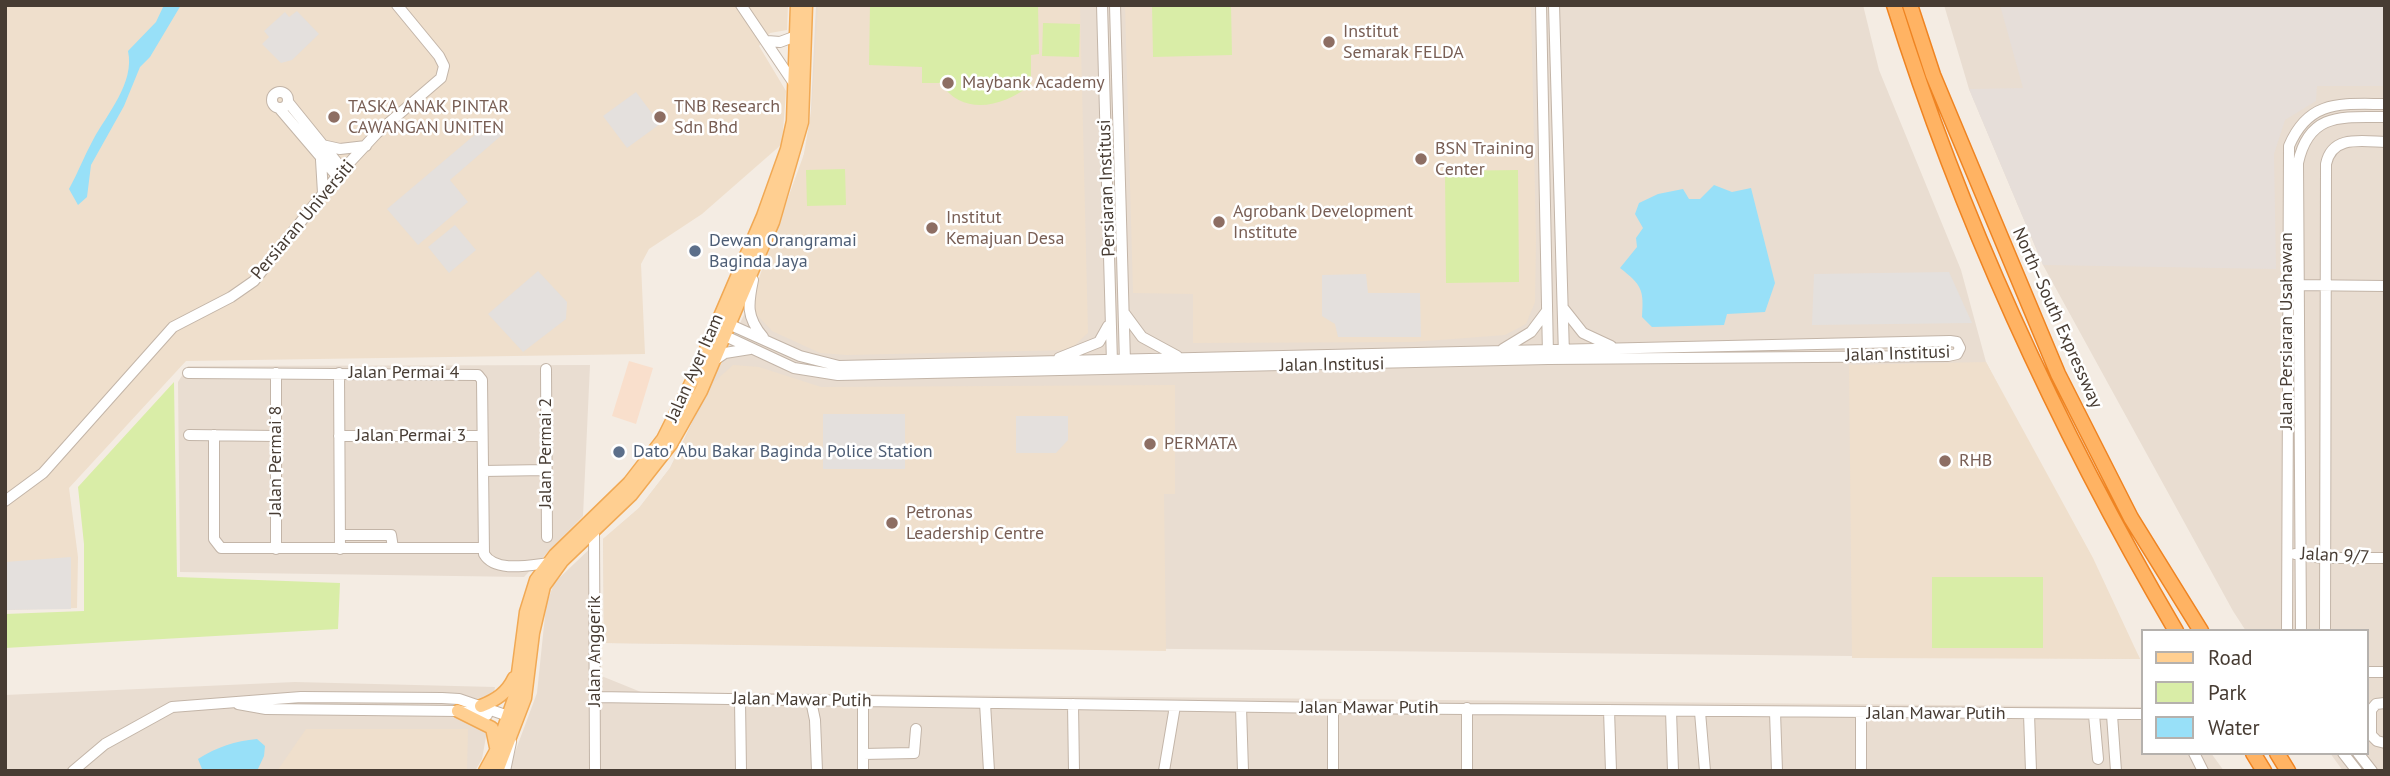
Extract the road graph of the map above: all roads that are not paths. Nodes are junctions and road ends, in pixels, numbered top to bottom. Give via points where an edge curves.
1 (397, 5) edge
2 (741, 5) edge
3 (796, 5) edge
4 (806, 5) edge
5 (1102, 5) edge
6 (1115, 5) edge
7 (1541, 5) edge
8 (1554, 5) edge
9 (1894, 5) edge
10 (1910, 5) edge
11 (796, 36) junction
12 (767, 41) junction
13 (795, 85) junction
14 (2385, 104) edge
15 (284, 105) dead end
16 (2385, 117) edge
17 (2385, 142) edge
18 (366, 146) junction
19 (320, 150) junction
20 (340, 173) junction
21 (323, 194) junction
22 (757, 259) junction
23 (2287, 285) junction
24 (2299, 285) junction
25 (2324, 285) junction
26 (2385, 286) edge
27 (1563, 305) junction
28 (1548, 309) junction
29 (1124, 310) junction
30 (1111, 313) junction
31 (720, 327) junction
32 (766, 341) junction
33 (1617, 348) junction
34 (754, 349) junction
35 (1499, 351) junction
36 (1548, 354) junction
37 (1564, 354) junction
38 (1181, 358) junction
39 (1052, 360) junction
40 (712, 362) junction
41 (1125, 364) junction
42 (1112, 365) junction
43 (546, 369) dead end
44 (188, 373) dead end
45 (276, 373) junction
46 (339, 373) junction
47 (189, 435) dead end
48 (214, 435) junction
49 (276, 436) junction
50 (339, 436) junction
51 (482, 436) junction
52 (546, 470) junction
53 (483, 471) junction
54 (5, 501) edge
55 (594, 531) junction
56 (340, 535) junction
57 (547, 537) dead end
58 (393, 548) junction
59 (484, 548) junction
60 (276, 549) junction
61 (340, 549) junction
62 (2286, 552) junction
63 (2301, 555) junction
64 (2323, 558) junction
65 (2385, 558) edge
66 (548, 563) junction
67 (525, 565) junction
68 (536, 580) junction
69 (2175, 629) edge
70 (2200, 629) edge
71 (2287, 629) edge
72 (2301, 629) edge
73 (2325, 629) edge
74 (519, 669) junction
75 (327, 696) junction
76 (595, 697) junction
77 (740, 700) junction
78 (227, 701) junction
79 (811, 701) junction
80 (863, 701) junction
81 (985, 703) junction
82 (2385, 703) edge
83 (1073, 705) junction
84 (481, 706) junction
85 (1175, 706) junction
86 (1241, 707) junction
87 (1333, 708) junction
88 (1467, 708) junction
89 (328, 709) junction
90 (458, 710) junction
91 (1609, 710) junction
92 (1671, 711) junction
93 (1700, 712) junction
94 (1775, 712) junction
95 (1861, 713) junction
96 (2029, 714) junction
97 (2142, 714) edge
98 (2094, 715) junction
99 (2112, 715) junction
100 (511, 719) junction
101 (916, 729) dead end
102 (512, 738) junction
103 (2385, 743) edge
104 (496, 751) junction
105 (863, 754) junction
106 (2195, 755) edge
107 (2254, 755) edge
108 (2278, 755) edge
109 (2345, 755) edge
110 (2360, 755) edge
111 (2098, 759) dead end
112 (1704, 770) edge
113 (73, 771) edge
114 (485, 771) edge
115 (497, 771) edge
116 (505, 771) edge
117 (596, 771) edge
118 (741, 771) edge
119 (817, 771) edge
120 (863, 771) edge
121 (989, 771) edge
122 (1074, 771) edge
123 (1164, 771) edge
124 (1242, 771) edge
125 (1333, 771) edge
126 (1467, 771) edge
127 (1611, 771) edge
128 (1673, 771) edge
129 (1777, 771) edge
130 (1860, 771) edge
131 (2031, 771) edge
132 (2116, 771) edge
133 (2203, 771) edge
134 (2264, 771) edge
135 (2288, 771) edge
136 (2357, 771) edge
137 (2372, 771) edge

1 - 18 street, Persiaran Universiti via 444,66 437,83
2 - 12 street
3 - 11 main road, Jalan Ayer Itam
4 - 22 main road, Jalan Ayer Itam via 802,122 773,222
5 - 30 street, Persiaran Institusi
6 - 29 street, Persiaran Institusi
7 - 28 street
8 - 27 street
9 - 69 highway via 1917,79 1974,226 2041,382 2115,526
10 - 70 highway, North–South Expressway via 1933,75 2058,373 2131,518
11 - 12 street
11 - 13 main road, Jalan Ayer Itam
12 - 13 street
13 - 31 main road, Jalan Ayer Itam via 786,149
14 - 23 street, Jalan Persiaran Usahawan via 2328,106 2309,116 2295,132 2287,153
15 - 19 street
16 - 24 street, Jalan Persiaran Usahawan via 2331,120 2315,128 2303,144 2298,163
17 - 25 street via 2346,142 2331,150 2326,164
18 - 19 street
18 - 20 street, Persiaran Universiti
19 - 20 street
19 - 21 street
20 - 21 street, Persiaran Universiti
21 - 54 street, Persiaran Universiti via 254,281 173,327 43,473
22 - 31 main road, Jalan Ayer Itam
22 - 32 street via 747,306
23 - 24 street
23 - 62 street, Jalan Persiaran Usahawan
24 - 25 street
24 - 63 street, Jalan Persiaran Usahawan
25 - 26 street
25 - 64 street
27 - 33 street via 1583,333
27 - 37 street
28 - 35 street via 1531,332
28 - 36 street
29 - 38 street via 1142,337
29 - 41 street, Persiaran Institusi
30 - 39 street via 1099,342
30 - 42 street, Persiaran Institusi
31 - 32 street, Jalan Institusi
31 - 34 street, Jalan Institusi
31 - 40 main road, Jalan Ayer Itam
31 - 66 main road, Jalan Ayer Itam via 663,439 629,483
32 - 39 street, Jalan Institusi via 839,366
33 - 37 street, Jalan Institusi
33 - 37 street, Jalan Institusi via 1950,341 1960,348 1948,356
34 - 40 street via 736,349
34 - 42 street, Jalan Institusi via 794,368 838,375
35 - 36 street, Jalan Institusi
35 - 38 street, Jalan Institusi
36 - 37 street, Jalan Institusi
36 - 41 street, Jalan Institusi
38 - 41 street, Jalan Institusi
39 - 42 street, Jalan Institusi
40 - 55 main road, Jalan Ayer Itam via 671,444 631,495
41 - 42 street, Jalan Institusi
43 - 52 street, Jalan Permai 2
44 - 45 street, Jalan Permai 4
45 - 46 street, Jalan Permai 4
45 - 49 street, Jalan Permai 8
46 - 50 street
46 - 51 street, Jalan Permai 4 via 478,375 482,380
47 - 48 street
48 - 49 street
48 - 60 street via 216,545
49 - 60 street, Jalan Permai 8
50 - 51 street, Jalan Permai 3
50 - 56 street
51 - 53 street, Jalan Permai 4
52 - 53 street
52 - 57 street, Jalan Permai 2
53 - 59 street, Jalan Permai 4
55 - 76 street, Jalan Anggerik
55 - 100 main road, Jalan Ayer Itam via 544,586 525,698
56 - 58 street via 391,535
56 - 61 street
58 - 59 street
58 - 61 street
59 - 67 street via 493,563
60 - 61 street
62 - 63 street, Jalan 9/7
62 - 71 street, Jalan Persiaran Usahawan
63 - 64 street, Jalan 9/7
63 - 72 street, Jalan Persiaran Usahawan
64 - 65 street, Jalan 9/7
64 - 73 street
66 - 67 street
66 - 68 main road, Jalan Ayer Itam
67 - 68 street via 534,570
68 - 74 main road, Jalan Ayer Itam via 526,612
74 - 84 main road via 509,689
74 - 100 main road, Jalan Ayer Itam
75 - 78 street
75 - 84 street via 442,698
75 - 89 street
76 - 77 street, Jalan Mawar Putih
76 - 117 street, Jalan Anggerik
77 - 79 street, Jalan Mawar Putih
77 - 118 street
78 - 89 street via 266,709
78 - 113 street via 156,713 105,744
79 - 80 street, Jalan Mawar Putih
79 - 119 street
80 - 81 street, Jalan Mawar Putih
80 - 105 street
81 - 83 street, Jalan Mawar Putih
81 - 121 street
82 - 103 street via 2371,710 2371,735
83 - 85 street, Jalan Mawar Putih
83 - 122 street
84 - 100 street
85 - 86 street, Jalan Mawar Putih
85 - 123 street
86 - 87 street, Jalan Mawar Putih
86 - 124 street
87 - 88 street, Jalan Mawar Putih
87 - 125 street
88 - 91 street, Jalan Mawar Putih
88 - 126 street
89 - 90 street
90 - 100 street
90 - 104 main road via 492,728
91 - 92 street, Jalan Mawar Putih
91 - 127 street
92 - 93 street, Jalan Mawar Putih
92 - 128 street
93 - 94 street, Jalan Mawar Putih
93 - 112 street
94 - 95 street, Jalan Mawar Putih
94 - 129 street
95 - 96 street, Jalan Mawar Putih
95 - 130 street
96 - 98 street, Jalan Mawar Putih
96 - 131 street
97 - 99 street, Jalan Mawar Putih
98 - 99 street, Jalan Mawar Putih
98 - 111 street
99 - 132 street
100 - 102 main road
100 - 104 main road, Jalan Ayer Itam
101 - 105 street via 914,754
102 - 115 main road
102 - 116 street
104 - 114 main road, Jalan Ayer Itam
105 - 120 street
106 - 133 street
107 - 134 highway
108 - 135 highway
109 - 136 street
110 - 137 street

